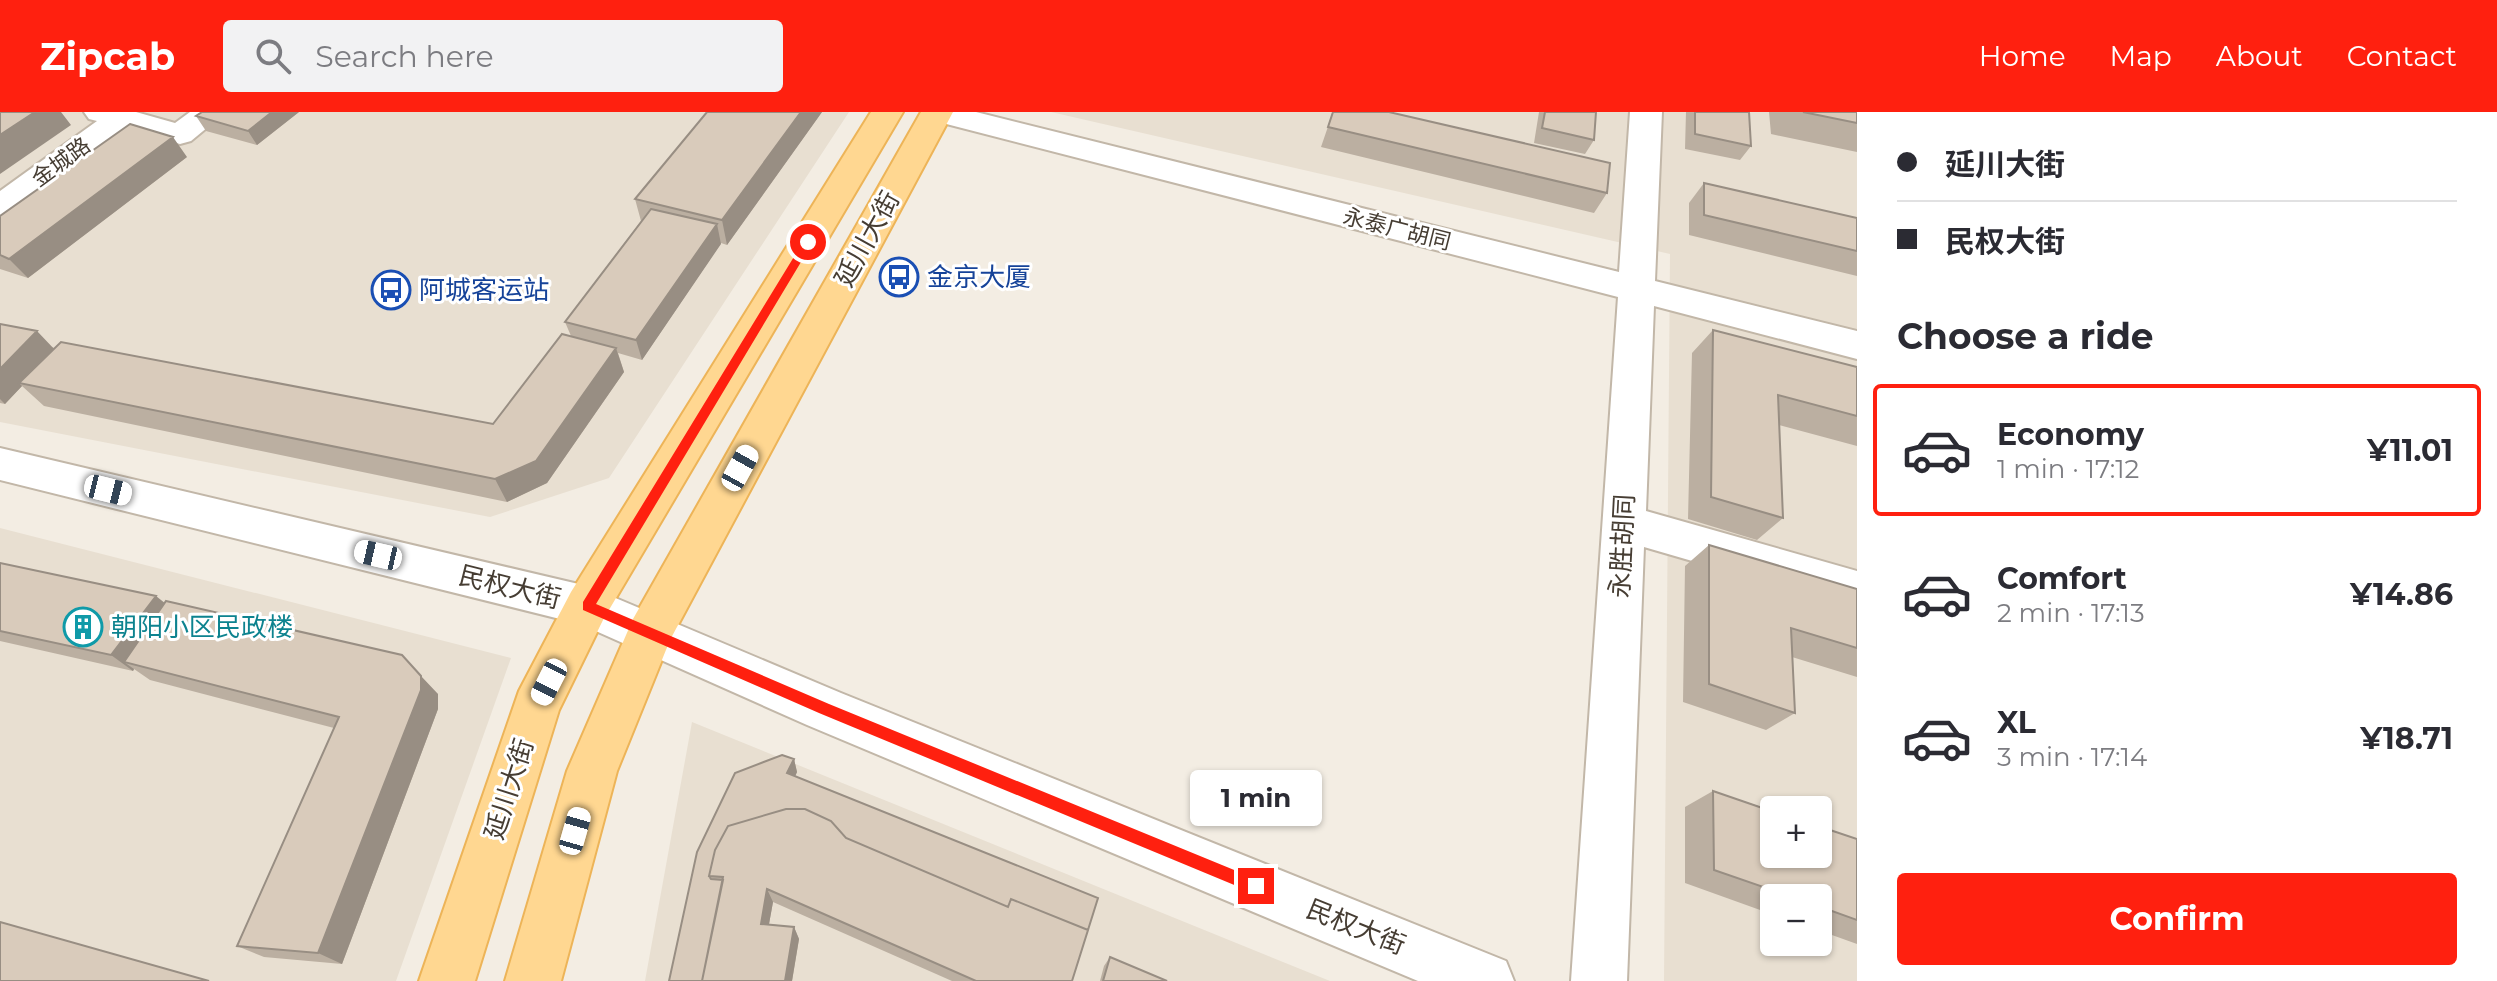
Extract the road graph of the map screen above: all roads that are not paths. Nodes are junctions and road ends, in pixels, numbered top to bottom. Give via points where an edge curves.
1 (210, 112) edge
2 (887, 112) edge
3 (937, 112) edge
4 (1646, 112) edge
5 (111, 115) edge
6 (0, 207) edge
7 (1636, 289) junction
8 (1857, 345) edge
9 (7, 475) edge
10 (1624, 523) junction
11 (1857, 590) edge
12 (587, 606) junction
13 (649, 633) junction
14 (447, 981) edge
15 (533, 981) edge
16 (1486, 981) edge
17 (1599, 981) edge

1 - 5 street, 金城路 via 180,134
2 - 12 main road, 延川大街
3 - 7 street, 永泰广胡同
3 - 13 main road, 延川大街
4 - 7 street, 永胜胡同
5 - 6 street, 金城路
7 - 8 street, 永泰广胡同
7 - 10 street, 永胜胡同
9 - 12 street, 民权大街
10 - 11 street
10 - 17 street, 永胜胡同
12 - 13 street, 民权大街
12 - 14 main road, 延川大街 via 536,707
13 - 15 main road, 延川大街 via 592,771
13 - 16 street, 民权大街

